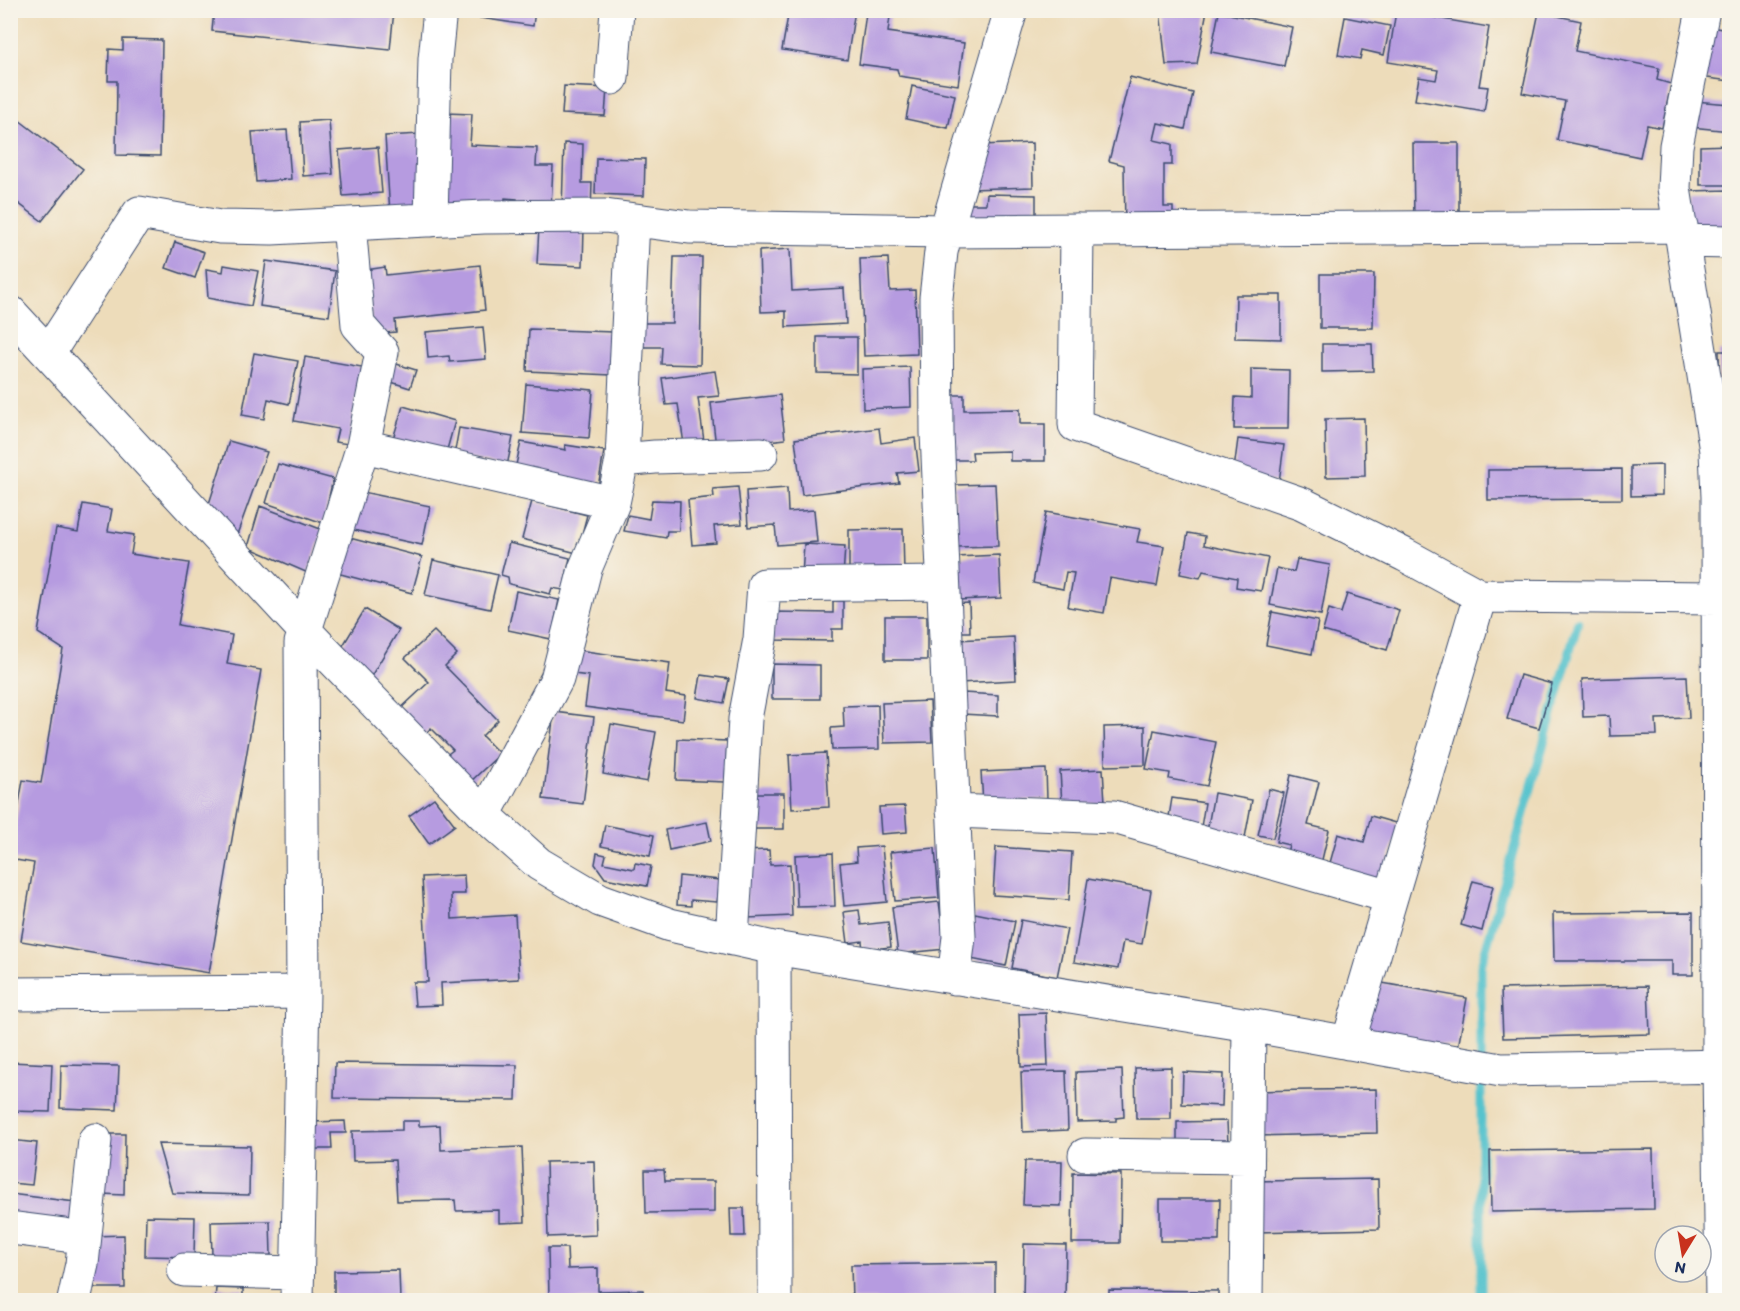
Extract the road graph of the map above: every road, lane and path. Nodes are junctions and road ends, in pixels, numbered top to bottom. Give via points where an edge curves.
1 (440, 10) edge
2 (617, 10) edge
3 (1011, 10) edge
4 (1703, 10) edge
5 (612, 78) dead end
6 (431, 219) junction
7 (633, 220) junction
8 (349, 224) junction
9 (1077, 230) junction
10 (946, 231) junction
11 (1682, 234) junction
12 (1730, 242) edge
13 (10, 312) edge
14 (49, 352) junction
15 (363, 446) junction
16 (761, 454) dead end
17 (622, 460) junction
18 (613, 503) junction
19 (943, 583) junction
20 (1480, 596) junction
21 (1718, 598) junction
22 (304, 630) junction
23 (953, 811) junction
24 (484, 815) junction
25 (1391, 897) junction
26 (732, 939) junction
27 (774, 948) junction
28 (954, 978) junction
29 (303, 992) junction
30 (10, 993) edge
31 (1249, 1025) junction
32 (1348, 1043) junction
33 (1724, 1066) edge
34 (95, 1140) dead end
35 (1085, 1155) dead end
36 (1247, 1157) junction
37 (10, 1228) edge
38 (66, 1235) dead end
39 (184, 1270) dead end
40 (297, 1287) edge
41 (74, 1300) edge
42 (775, 1300) edge
43 (1246, 1300) edge
44 (1722, 1300) edge

1 - 6 street
2 - 5 street
3 - 10 street
4 - 11 street via 1676,146 1674,188
6 - 7 street via 605,216
6 - 8 street
7 - 10 street via 689,226
7 - 17 street
8 - 14 street via 220,227 139,213
8 - 15 street via 358,325 382,352
9 - 10 street
9 - 11 street
9 - 20 street via 1075,424 1302,504
10 - 19 street via 936,298
11 - 12 street
11 - 21 street via 1716,451
13 - 14 street
14 - 22 street
15 - 18 street
15 - 22 street
16 - 17 street
17 - 18 street
18 - 24 street via 585,569 557,679
19 - 23 street
19 - 26 street via 764,585 760,639 745,719
20 - 21 street
20 - 25 street
21 - 33 street
22 - 24 street
22 - 29 street
23 - 25 street via 1114,817
23 - 28 street via 959,937
24 - 26 street via 539,864 600,900 670,925
25 - 32 street
26 - 27 street
27 - 28 street
27 - 42 street
28 - 31 street
29 - 30 street
29 - 40 street
31 - 32 street
31 - 36 street
32 - 33 street via 1501,1070
33 - 44 street
34 - 41 street via 82,1264
35 - 36 street
36 - 43 street
37 - 38 street
39 - 40 street

